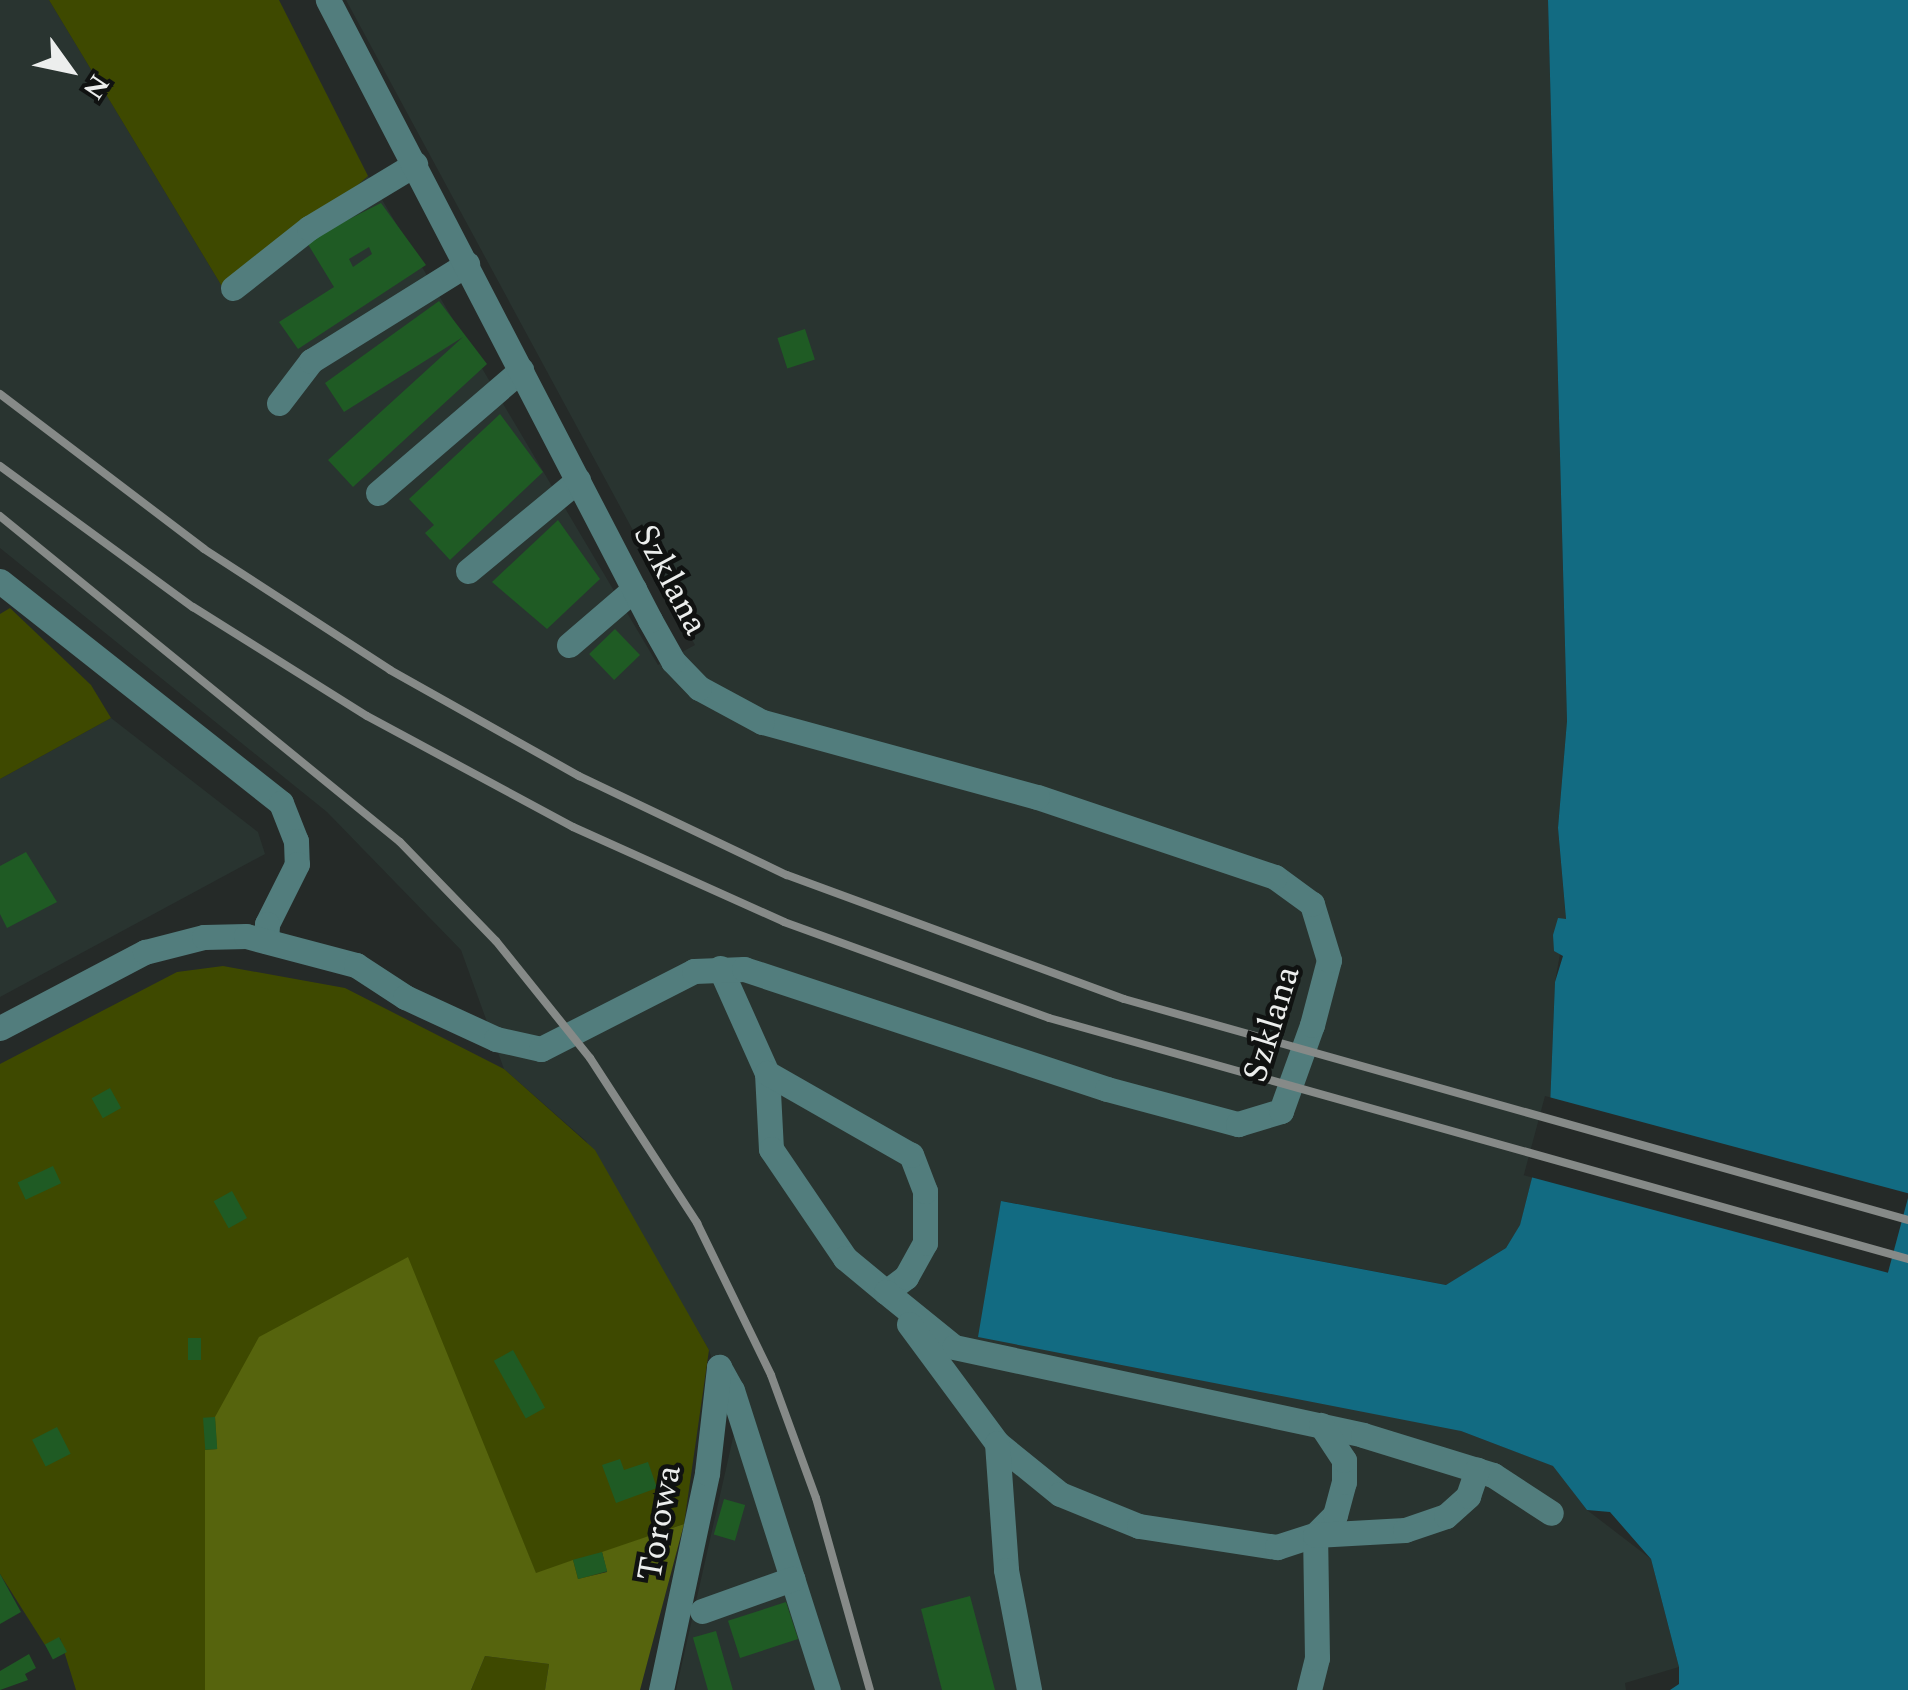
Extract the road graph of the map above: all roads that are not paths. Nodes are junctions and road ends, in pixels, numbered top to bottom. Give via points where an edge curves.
1 (328, 0) edge
2 (415, 164) junction
3 (467, 264) junction
4 (233, 288) dead end
5 (521, 370) junction
6 (280, 402) dead end
7 (578, 480) junction
8 (378, 493) dead end
9 (468, 571) dead end
10 (0, 581) edge
11 (634, 589) junction
12 (569, 645) dead end
13 (266, 941) junction
14 (720, 968) junction
15 (0, 1028) edge
16 (767, 1074) junction
17 (886, 1292) junction
18 (1321, 1425) junction
19 (997, 1443) junction
20 (1477, 1470) junction
21 (1552, 1513) dead end
22 (1315, 1535) junction
23 (792, 1579) junction
24 (702, 1611) dead end
25 (661, 1690) edge
26 (828, 1690) edge
27 (1029, 1690) edge
28 (1308, 1690) edge

1 - 2 lane, Szklana
2 - 3 lane, Szklana
2 - 4 lane via 309,228
3 - 5 lane, Szklana
3 - 6 lane via 311,362
5 - 7 lane, Szklana
5 - 8 lane
7 - 9 lane
7 - 11 lane, Szklana
10 - 13 lane via 281,802 297,864 267,924
11 - 12 lane
11 - 14 lane, Szklana via 673,661 731,709 1038,797 1275,878 1312,904 1329,960 1281,1111 1238,1124 1107,1089 774,975
13 - 14 lane, Szklana via 356,965 496,1039 540,1049 575,1038 650,991
13 - 15 lane, Szklana via 204,937 145,952
14 - 16 lane
16 - 17 lane via 771,1149 844,1258
16 - 17 lane via 911,1156 925,1191 925,1243 906,1276
17 - 18 lane via 930,1333 978,1356
17 - 19 lane
18 - 20 lane
18 - 22 lane via 1344,1460 1344,1482 1335,1515
19 - 22 lane via 1060,1494 1139,1526 1277,1547
19 - 27 lane via 1006,1570
20 - 21 lane
20 - 22 lane via 1468,1496 1446,1516 1405,1530
22 - 28 lane via 1317,1658
23 - 24 lane
23 - 25 lane, Torowa via 732,1390 719,1368 704,1491
23 - 26 lane

